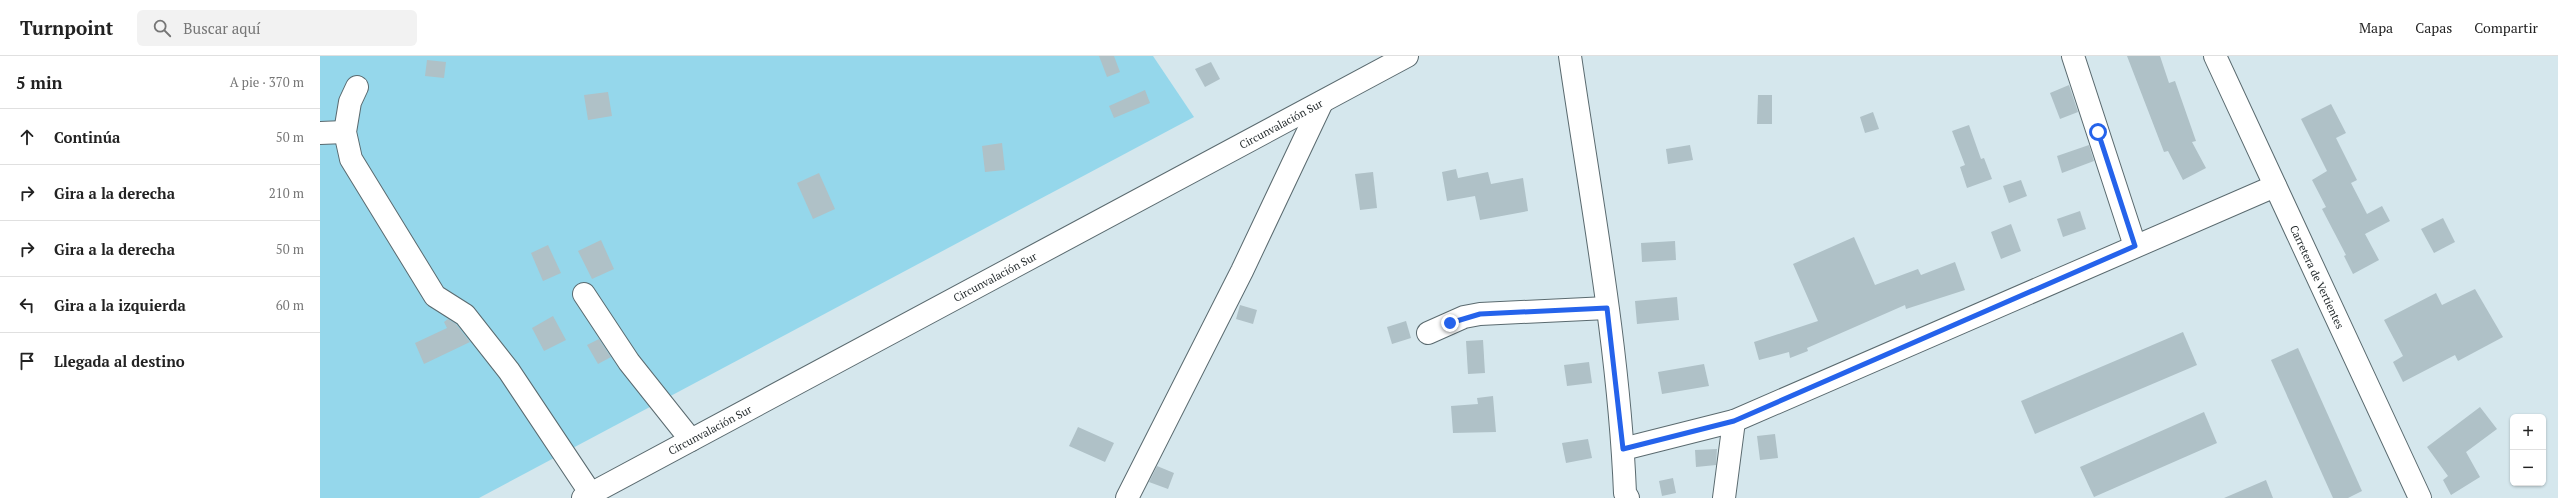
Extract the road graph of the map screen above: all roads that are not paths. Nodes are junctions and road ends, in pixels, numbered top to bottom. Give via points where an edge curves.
1 (1407, 56) edge
2 (1570, 56) edge
3 (2073, 56) edge
4 (2215, 56) edge
5 (357, 86) dead end
6 (1322, 102) junction
7 (345, 132) junction
8 (320, 133) edge
9 (2275, 186) junction
10 (2135, 246) junction
11 (584, 294) dead end
12 (1607, 308) junction
13 (1428, 333) dead end
14 (1734, 421) junction
15 (691, 440) junction
16 (1623, 449) junction
17 (1626, 496) edge
18 (588, 497) edge
19 (1127, 498) edge
20 (1724, 498) edge
21 (2420, 498) edge

1 - 6 street, Circunvalación Sur
2 - 12 street
3 - 10 street
4 - 9 street, Carretera de Vertientes
5 - 7 street via 350,102
6 - 15 street, Circunvalación Sur
6 - 19 street via 1242,271
7 - 8 street
7 - 18 street via 351,159 435,296 465,315 509,371
9 - 10 street
9 - 21 street, Carretera de Vertientes
10 - 14 street
11 - 15 street via 629,362
12 - 13 street via 1480,314 1464,317
12 - 16 street
14 - 16 street
14 - 20 street
15 - 18 street, Circunvalación Sur
16 - 17 street

